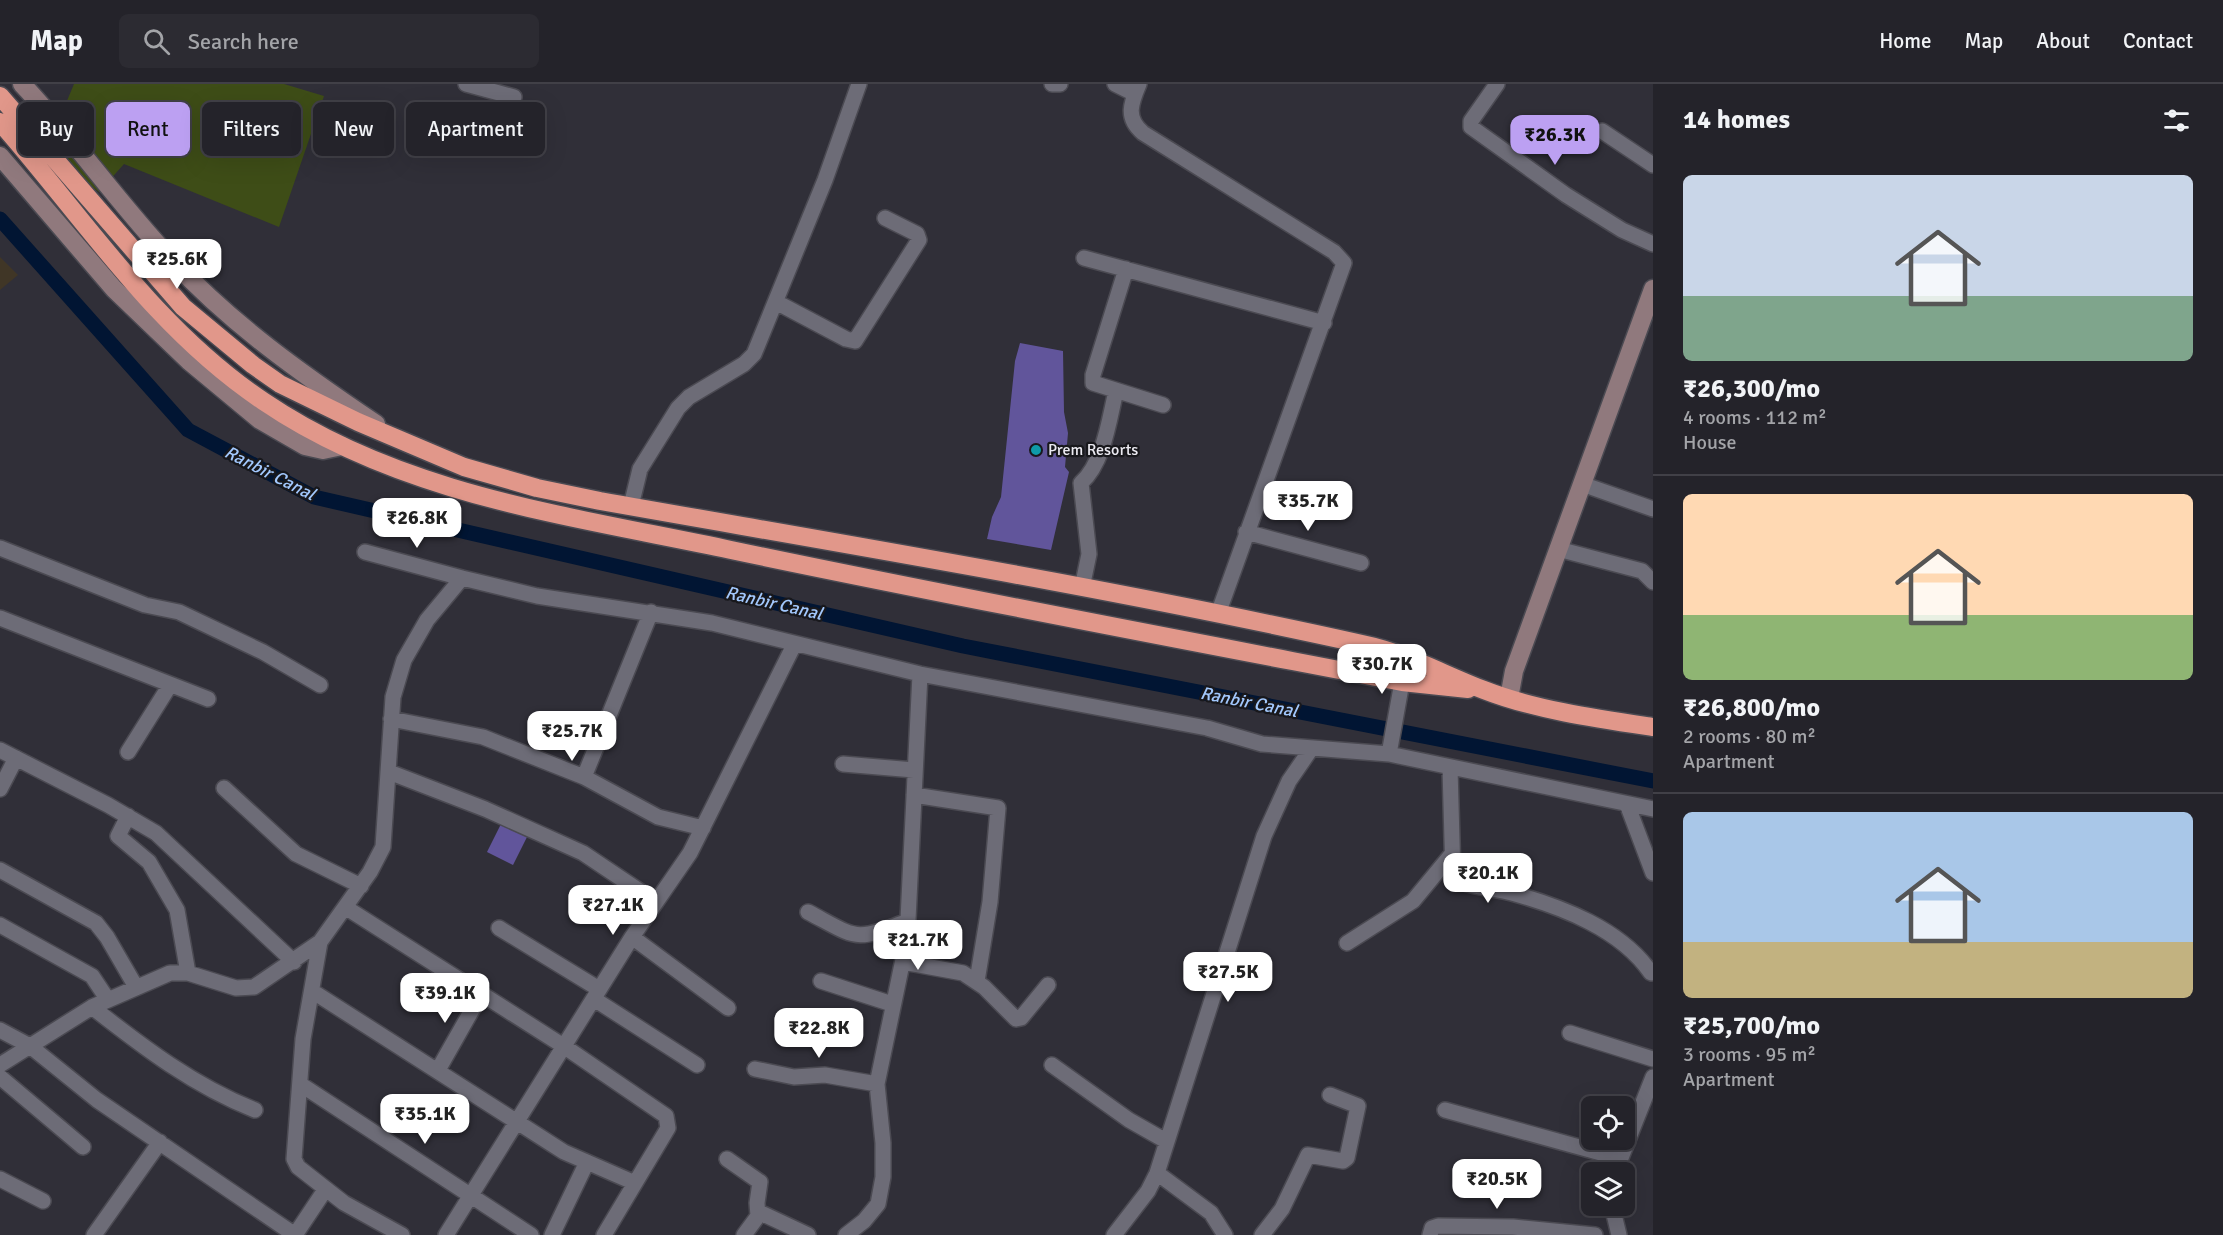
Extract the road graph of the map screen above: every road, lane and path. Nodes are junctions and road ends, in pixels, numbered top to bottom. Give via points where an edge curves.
1 (22, 84) edge
2 (466, 84) edge
3 (859, 84) edge
4 (1052, 84) edge
5 (1060, 84) edge
6 (1115, 84) edge
7 (1497, 84) edge
8 (1137, 89) edge
9 (0, 96) edge
10 (514, 97) dead end
11 (0, 122) edge
12 (1602, 131) dead end
13 (0, 156) edge
14 (1653, 165) edge
15 (885, 218) dead end
16 (1649, 242) edge
17 (1084, 258) dead end
18 (1126, 269) junction
19 (1653, 289) edge
20 (776, 302) junction
21 (1324, 323) junction
22 (1116, 392) junction
23 (1163, 405) dead end
24 (389, 433) junction
25 (342, 446) junction
26 (1582, 484) junction
27 (631, 506) junction
28 (1653, 509) edge
29 (1246, 532) junction
30 (0, 548) edge
31 (1558, 549) junction
32 (365, 552) dead end
33 (1360, 564) dead end
34 (462, 578) junction
35 (1653, 582) edge
36 (1082, 588) junction
37 (651, 612) junction
38 (1218, 614) junction
39 (0, 618) edge
40 (794, 645) junction
41 (920, 674) junction
42 (1402, 682) junction
43 (170, 685) junction
44 (320, 685) dead end
45 (1484, 691) junction
46 (1509, 698) junction
47 (208, 699) dead end
48 (391, 719) junction
49 (1653, 727) edge
50 (1390, 746) junction
51 (1311, 749) junction
52 (0, 750) edge
53 (128, 752) dead end
54 (16, 758) junction
55 (843, 764) dead end
56 (1450, 768) junction
57 (914, 770) junction
58 (389, 772) junction
59 (584, 777) junction
60 (224, 788) dead end
61 (0, 789) edge
62 (914, 795) junction
63 (1627, 804) junction
64 (1653, 809) edge
65 (128, 816) junction
66 (704, 828) junction
67 (1451, 855) junction
68 (0, 870) edge
69 (1653, 873) edge
70 (361, 886) junction
71 (656, 902) junction
72 (345, 908) junction
73 (807, 912) dead end
74 (908, 921) junction
75 (0, 925) edge
76 (499, 928) dead end
77 (632, 937) junction
78 (320, 942) junction
79 (1347, 943) dead end
80 (294, 962) junction
81 (903, 962) junction
82 (188, 973) junction
83 (1651, 973) dead end
84 (821, 981) dead end
85 (977, 981) junction
86 (1048, 984) dead end
87 (136, 987) junction
88 (312, 991) junction
89 (481, 994) junction
90 (596, 994) junction
91 (108, 1000) junction
92 (892, 1004) junction
93 (92, 1007) junction
94 (728, 1008) dead end
95 (0, 1030) edge
96 (1570, 1033) dead end
97 (30, 1046) junction
98 (565, 1047) junction
99 (1653, 1059) edge
100 (0, 1065) edge
101 (697, 1065) dead end
102 (1052, 1065) dead end
103 (755, 1069) dead end
104 (438, 1070) junction
105 (0, 1077) edge
106 (1653, 1077) edge
107 (300, 1084) junction
108 (877, 1084) junction
109 (1330, 1095) dead end
110 (255, 1110) dead end
111 (1445, 1110) dead end
112 (517, 1120) junction
113 (1166, 1141) junction
114 (160, 1142) junction
115 (83, 1147) dead end
116 (727, 1160) dead end
117 (587, 1162) junction
118 (1605, 1162) edge
119 (1619, 1162) edge
120 (1157, 1173) junction
121 (0, 1179) edge
122 (635, 1183) junction
123 (325, 1190) junction
124 (471, 1194) junction
125 (44, 1201) dead end
126 (759, 1212) junction
127 (1614, 1216) edge
128 (1228, 1234) edge
129 (94, 1235) edge
130 (402, 1235) edge
131 (446, 1235) edge
132 (531, 1235) edge
133 (552, 1235) edge
134 (604, 1235) edge
135 (744, 1235) edge
136 (808, 1235) edge
137 (846, 1235) edge
138 (1114, 1235) edge
139 (1262, 1235) edge
140 (1430, 1235) edge
141 (1595, 1235) edge
142 (1619, 1235) edge

1 - 24 street via 169,258 233,320 332,396
2 - 10 street
3 - 20 street
4 - 5 street
6 - 8 street
7 - 16 street via 1471,121 1471,127 1566,195
8 - 21 street via 1130,114 1143,133 1342,259 1343,271
9 - 24 highway via 183,307 280,384
11 - 25 highway via 172,325 263,402
12 - 14 street
13 - 25 street via 114,289 189,361 260,420 296,441 323,450
15 - 20 street via 917,234 919,240 855,341
17 - 18 street
18 - 21 street
18 - 22 street via 1092,380 1095,385
19 - 26 street
20 - 27 street via 750,358 688,397 678,408 640,469
21 - 29 street
22 - 23 street
22 - 36 street via 1097,459 1081,483 1089,554
24 - 27 highway via 497,478
25 - 42 highway via 402,473 494,499 843,573
26 - 28 street
26 - 31 street
27 - 36 highway
29 - 33 street
29 - 38 street
30 - 44 street via 145,605 179,612
31 - 35 street via 1642,571
31 - 46 street via 1514,671
32 - 34 street
34 - 37 street via 537,596
34 - 48 street via 427,620 404,660
36 - 38 highway
37 - 40 street
37 - 59 street
38 - 45 highway via 1395,652
39 - 43 street
40 - 41 street
40 - 66 street
41 - 51 street via 1208,728 1262,744
41 - 57 street
42 - 45 highway
42 - 50 street
43 - 47 street
43 - 53 street
45 - 46 highway
46 - 49 highway
48 - 58 street
48 - 59 street via 483,737
50 - 51 street
50 - 56 street
51 - 113 street via 1289,781 1264,836
52 - 54 street
54 - 61 street
54 - 65 street
55 - 57 street
56 - 63 street
56 - 67 street
57 - 62 street
58 - 70 street via 383,847
58 - 71 street via 583,853
59 - 66 street via 658,817
60 - 70 street via 296,854
62 - 74 street
62 - 85 street via 998,808 990,902
63 - 64 street
63 - 69 street
65 - 80 street via 156,833
65 - 82 street via 118,836 149,862 177,910
66 - 71 street
67 - 79 street via 1413,901
67 - 83 street via 1456,880 1513,893 1605,930
68 - 87 street via 96,923
70 - 72 street
71 - 77 street
72 - 78 street
72 - 89 street
73 - 74 street via 859,936
74 - 81 street
75 - 91 street via 93,976
76 - 90 street
77 - 90 street
77 - 94 street
78 - 80 street
78 - 88 street
80 - 82 street via 263,983 246,988
81 - 85 street via 963,973
81 - 92 street
82 - 87 street via 170,974
84 - 92 street
85 - 86 street via 1016,1019 1021,1018
87 - 91 street
88 - 104 street
88 - 107 street
89 - 98 street
89 - 104 street
90 - 98 street
90 - 101 street
91 - 93 street
92 - 108 street
93 - 97 street
93 - 110 street via 194,1081
95 - 97 street
96 - 99 street
97 - 100 street
97 - 114 street via 97,1100
98 - 112 street
98 - 122 street via 666,1116 668,1128
102 - 113 street via 1129,1120
103 - 108 street via 794,1077 825,1076
104 - 112 street
105 - 115 street
106 - 119 street
107 - 123 street via 294,1159
107 - 124 street
108 - 137 street via 884,1162 881,1191 871,1214
109 - 139 street via 1358,1106 1347,1158 1343,1161 1308,1155 1282,1209
111 - 118 street
112 - 117 street via 564,1152
112 - 124 street
113 - 120 street
114 - 123 street via 295,1235
114 - 129 street
116 - 126 street via 760,1182
117 - 122 street
117 - 133 street
120 - 128 street via 1211,1213
120 - 138 street
121 - 125 street
122 - 134 street
123 - 130 street
124 - 131 street
124 - 132 street
126 - 135 street
126 - 136 street
127 - 142 street
140 - 141 street via 1432,1228 1438,1226 1513,1227

